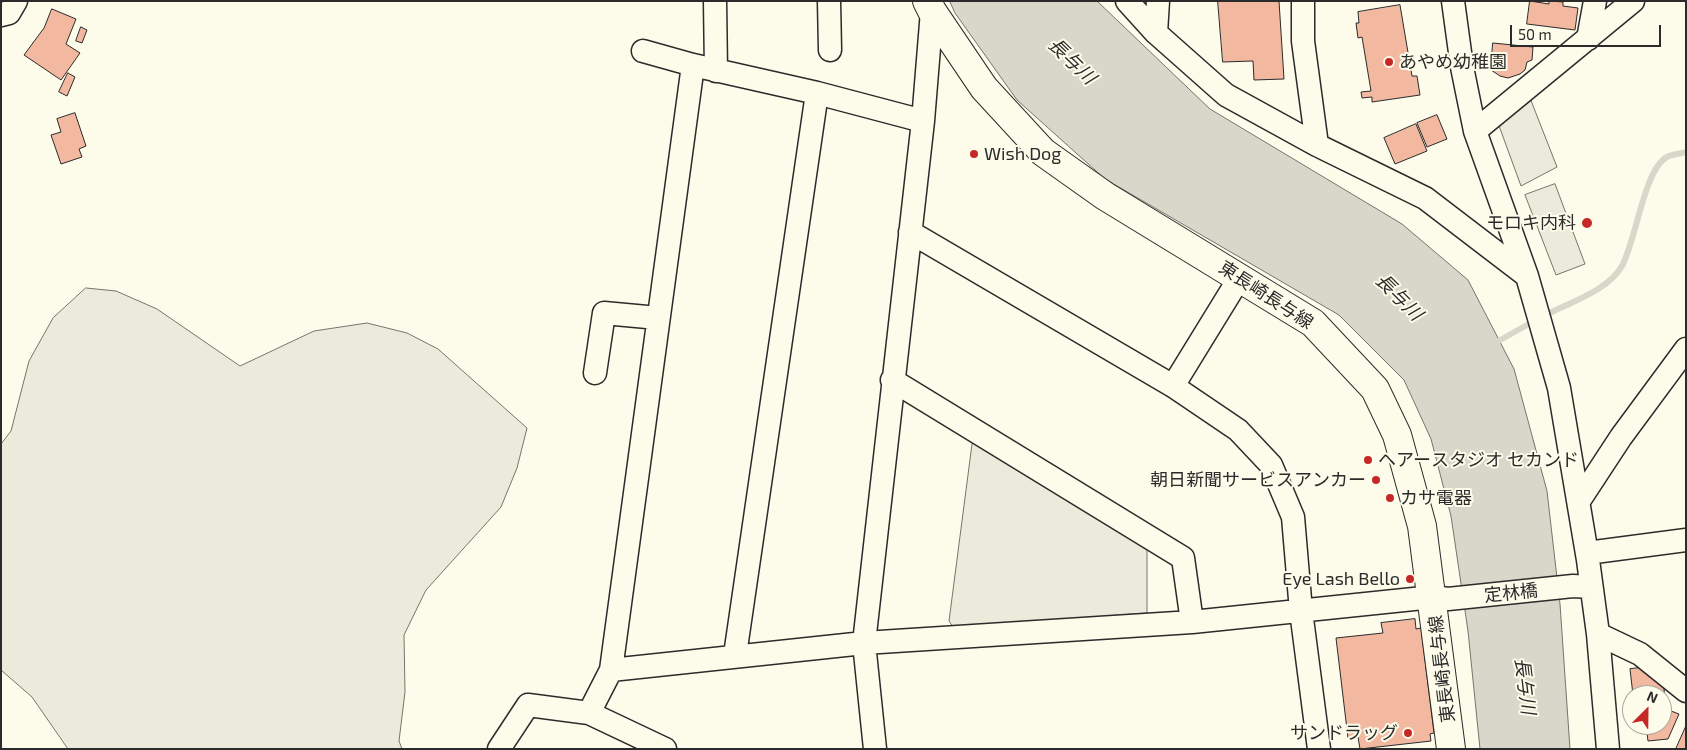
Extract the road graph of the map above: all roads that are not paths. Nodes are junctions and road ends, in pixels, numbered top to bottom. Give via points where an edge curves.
1 (16, 1) edge
2 (715, 1) edge
3 (829, 1) edge
4 (1127, 1) edge
5 (1158, 1) edge
6 (1303, 1) edge
7 (1454, 1) edge
8 (1595, 1) edge
9 (1633, 1) edge
10 (929, 6) edge
11 (1, 15) edge
12 (1156, 34) junction
13 (1588, 39) junction
14 (830, 50) dead end
15 (643, 51) dead end
16 (693, 65) junction
17 (716, 71) junction
18 (817, 93) junction
19 (923, 121) junction
20 (1475, 131) junction
21 (1317, 145) junction
22 (910, 232) junction
23 (1527, 276) junction
24 (1240, 277) junction
25 (658, 318) junction
26 (1686, 349) edge
27 (595, 373) dead end
28 (892, 380) junction
29 (1173, 386) junction
30 (1579, 501) junction
31 (1686, 540) edge
32 (1587, 553) junction
33 (1582, 586) junction
34 (1441, 598) junction
35 (1301, 611) junction
36 (1192, 622) junction
37 (1598, 634) junction
38 (864, 643) junction
39 (735, 655) junction
40 (611, 670) junction
41 (1686, 691) edge
42 (589, 713) junction
43 (499, 749) edge
44 (665, 749) edge
45 (875, 749) edge
46 (1319, 749) edge
47 (1451, 749) edge
48 (1608, 749) edge

1 - 11 street via 8,13
2 - 17 street
3 - 14 street
4 - 12 street
5 - 12 street
6 - 21 street via 1303,41
7 - 20 street via 1462,67
8 - 13 street
9 - 13 street
10 - 19 street
10 - 24 main road, 東長崎長与線 via 984,88 1043,152 1105,196
12 - 21 street via 1226,95
13 - 20 street
15 - 16 street
16 - 17 street
16 - 25 street
17 - 18 street
18 - 19 street
18 - 39 street
19 - 22 street
20 - 23 street
21 - 23 street via 1424,198
22 - 28 street
22 - 29 street
23 - 30 street via 1559,388
24 - 29 street
24 - 34 main road, 東長崎長与線 via 1312,323 1375,389 1397,435
25 - 27 street via 604,313
25 - 40 street
26 - 30 street
28 - 36 street via 1183,558
28 - 38 street
29 - 35 street via 1238,430 1271,465 1293,517
30 - 32 street
31 - 32 street
32 - 33 street
33 - 34 street, 定林橋
33 - 37 street
34 - 35 street, 定林橋
34 - 47 main road, 東長崎長与線
35 - 36 street, 定林橋
35 - 46 street
36 - 38 street, 定林橋
37 - 41 street via 1640,654
37 - 48 street
38 - 39 street, 定林橋
38 - 45 street
39 - 40 street, 定林橋
40 - 42 street
42 - 43 street via 528,705
42 - 44 street

